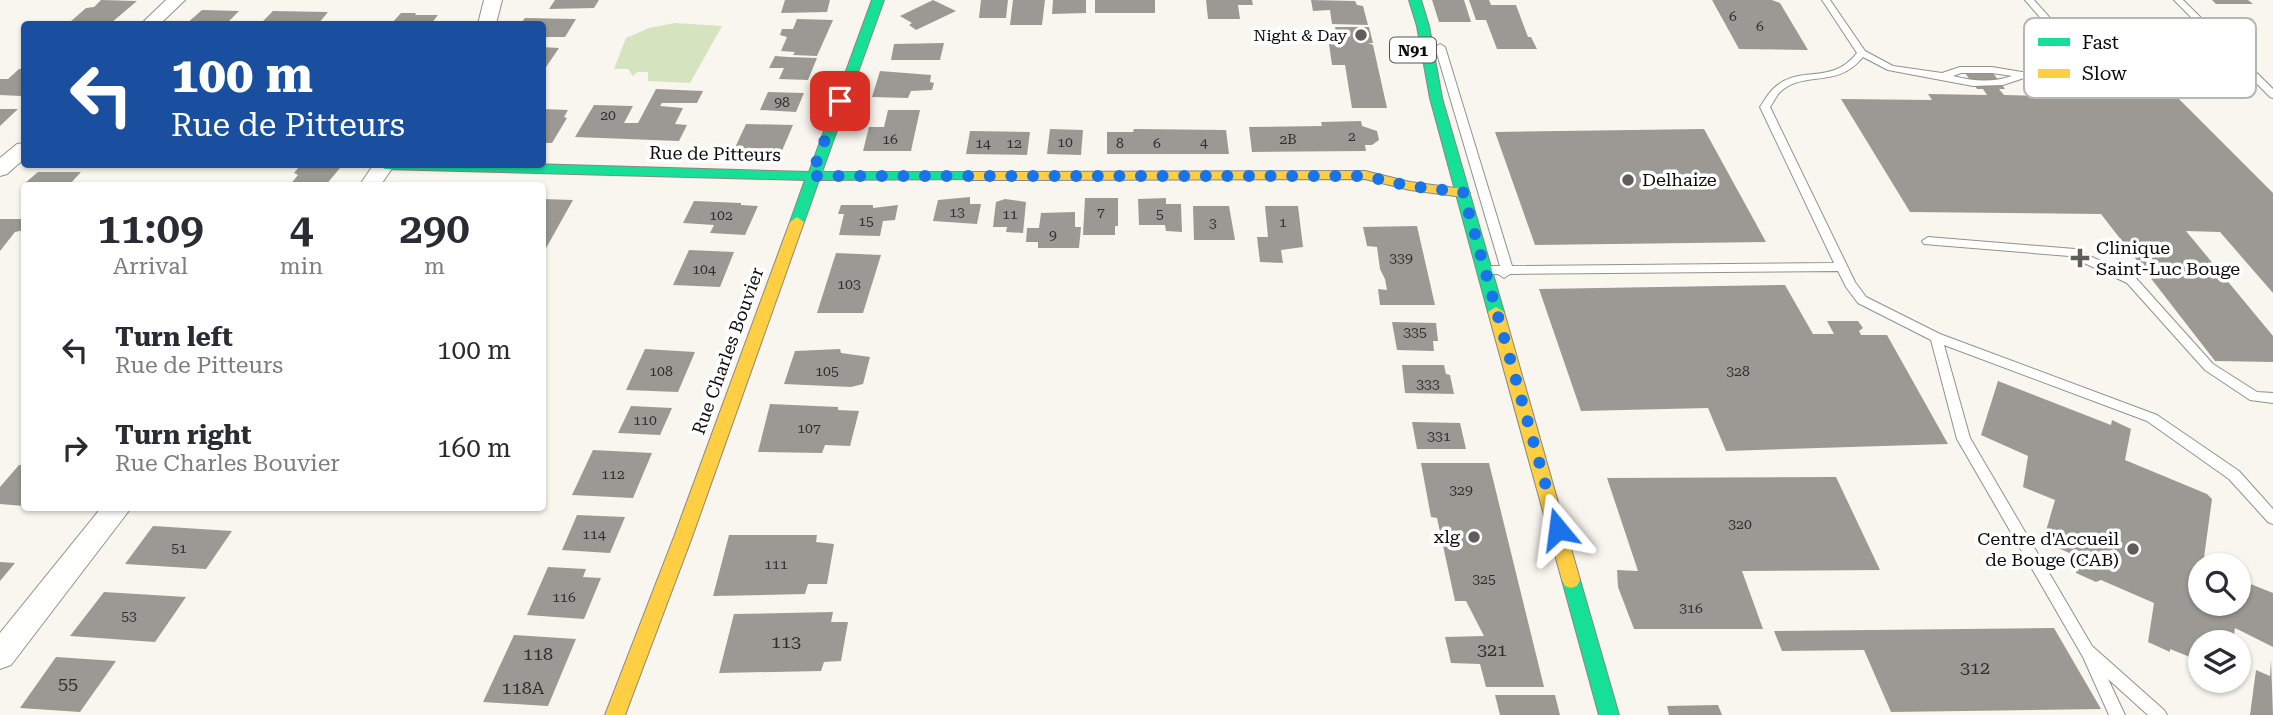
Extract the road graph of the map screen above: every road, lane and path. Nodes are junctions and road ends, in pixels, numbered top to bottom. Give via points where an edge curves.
1 (176, 0) edge
2 (493, 0) edge
3 (878, 0) edge
4 (1415, 0) edge
5 (1427, 0) edge
6 (1826, 0) edge
7 (2029, 0) edge
8 (2178, 0) edge
9 (2045, 18) edge
10 (2196, 18) edge
11 (153, 21) edge
12 (488, 21) edge
13 (1412, 48) dead end
14 (1862, 53) junction
15 (2024, 75) edge
16 (2256, 78) edge
17 (2273, 95) edge
18 (1436, 98) junction
19 (21, 152) edge
20 (383, 168) edge
21 (501, 168) edge
22 (0, 169) edge
23 (811, 176) junction
24 (372, 182) edge
25 (1463, 192) junction
26 (1928, 241) dead end
27 (1842, 267) junction
28 (1507, 269) junction
29 (1485, 270) junction
30 (1492, 291) junction
31 (1936, 337) junction
32 (2273, 398) edge
33 (115, 511) edge
34 (2273, 518) edge
35 (2087, 651) junction
36 (0, 656) edge
37 (615, 715) edge
38 (1609, 715) edge
39 (2117, 715) edge
40 (2159, 715) edge

1 - 11 street
2 - 12 street
3 - 23 street, Rue Charles Bouvier
4 - 18 street, N91
5 - 28 lane
6 - 14 lane
7 - 9 lane
8 - 10 lane
13 - 18 street, N91
14 - 15 lane via 1891,68 1967,83 2008,83
14 - 27 lane via 1856,65 1842,74 1792,80 1773,90 1765,107
16 - 17 lane
18 - 25 street, N91
19 - 22 street
20 - 24 street
21 - 23 street, Rue de Pitteurs
23 - 25 street, Rue de Pitteurs via 1365,176
23 - 37 street, Rue Charles Bouvier
25 - 29 street, N91
26 - 32 lane via 2071,252 2132,280 2209,367 2254,397
27 - 28 lane
27 - 31 lane via 1862,300
28 - 29 lane
28 - 30 lane
29 - 30 street, N91
30 - 38 street, N91
31 - 34 lane via 2152,418 2234,475
31 - 35 lane via 1964,439
33 - 36 street
35 - 39 lane
35 - 40 lane

